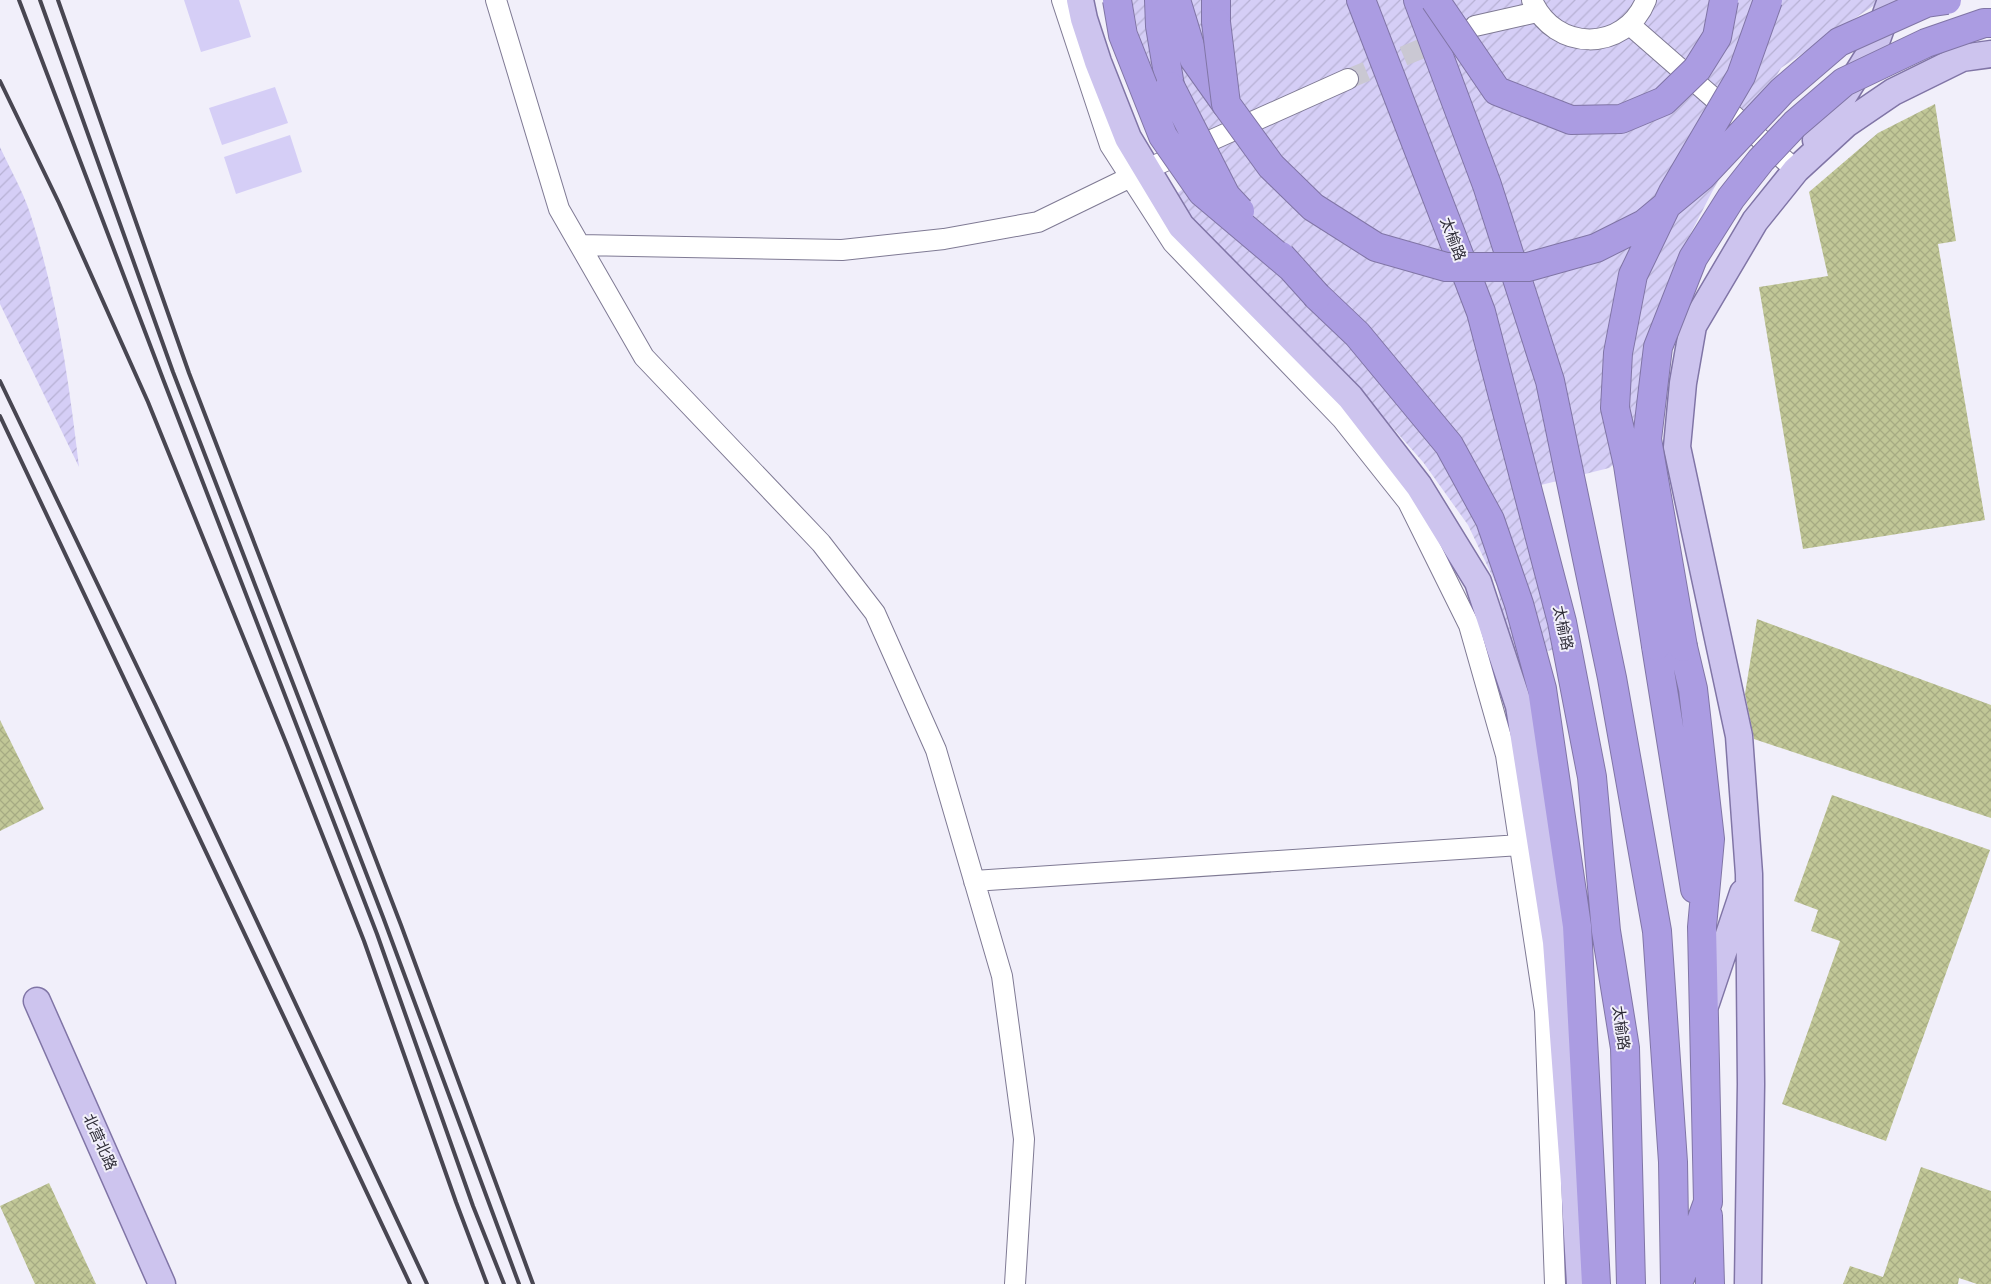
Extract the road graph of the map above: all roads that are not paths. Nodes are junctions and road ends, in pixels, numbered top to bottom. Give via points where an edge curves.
1 (496, 0) edge
2 (1062, 0) edge
3 (1080, 0) edge
4 (1117, 0) edge
5 (1159, 0) edge
6 (1176, 0) edge
7 (1361, 0) edge
8 (1418, 0) edge
9 (1435, 0) edge
10 (1646, 0) edge
11 (1724, 0) edge
12 (1768, 0) edge
13 (1891, 0) edge
14 (1947, 0) edge
15 (1535, 6) edge
16 (1216, 11) edge
17 (1991, 23) edge
18 (1630, 25) junction
19 (1475, 26) dead end
20 (1991, 54) edge
21 (1348, 79) tunnel mouth
22 (1226, 104) junction
23 (1796, 170) junction
24 (1138, 173) junction
25 (580, 245) junction
26 (1292, 268) junction
27 (1520, 846) junction
28 (1749, 874) junction
29 (974, 881) junction
30 (1702, 927) junction
31 (37, 1001) dead end
32 (1704, 1008) junction
33 (1708, 1202) junction
34 (162, 1284) edge
35 (1015, 1284) edge
36 (1555, 1284) edge
37 (1580, 1284) edge
38 (1596, 1284) edge
39 (1630, 1284) edge
40 (1676, 1284) edge
41 (1710, 1284) edge
42 (1748, 1284) edge

1 - 25 street via 559,209
2 - 24 street via 1110,145
3 - 24 main road via 1098,62
4 - 26 highway, bridge via 1123,35 1163,136 1202,192
5 - 26 highway, bridge via 1170,86 1226,196
6 - 22 highway via 1194,59
7 - 39 highway, 太榆路 via 1481,312 1562,622 1592,777 1606,931 1625,1048
8 - 40 highway via 1488,185 1550,381 1612,678 1658,931 1673,1162
9 - 11 highway, bridge via 1497,91 1571,120 1621,118 1664,101 1697,69 1717,37
10 - 18 street via 1642,11
12 - 30 highway, bridge via 1741,76 1673,192 1633,275 1618,353 1615,408 1628,465
13 - 23 main road via 1875,45
14 - 22 highway, bridge via 1926,3 1839,42 1782,91 1702,176 1644,224 1596,248 1528,267 1446,267 1376,247 1314,207 1271,166
15 - 18 street via 1551,27 1570,37 1591,40 1612,36
15 - 19 street
16 - 22 highway, bridge
17 - 30 highway, bridge via 1926,43 1844,82 1795,124 1731,198 1693,258 1658,347 1647,439 1693,689 1710,839
18 - 23 street
20 - 23 main road via 1962,58 1893,92 1846,124
21 - 24 street
23 - 28 main road via 1754,221 1693,326 1676,447 1739,736
24 - 25 street via 1038,222 944,239 842,250
24 - 27 street via 1173,243 1342,419 1408,502 1469,625 1506,755
24 - 37 main road via 1181,226 1350,397 1419,486 1478,582 1518,706 1556,942
25 - 29 street via 644,357 822,543 875,613 936,750
26 - 38 highway, bridge via 1357,334 1449,446 1490,520 1519,604 1542,689 1577,926
27 - 29 street
27 - 36 street via 1545,1011
28 - 32 main road
28 - 42 main road
29 - 35 street via 1002,976 1024,1139
30 - 32 highway
31 - 34 main road, 北营北路
32 - 33 highway
33 - 40 highway
33 - 41 highway

